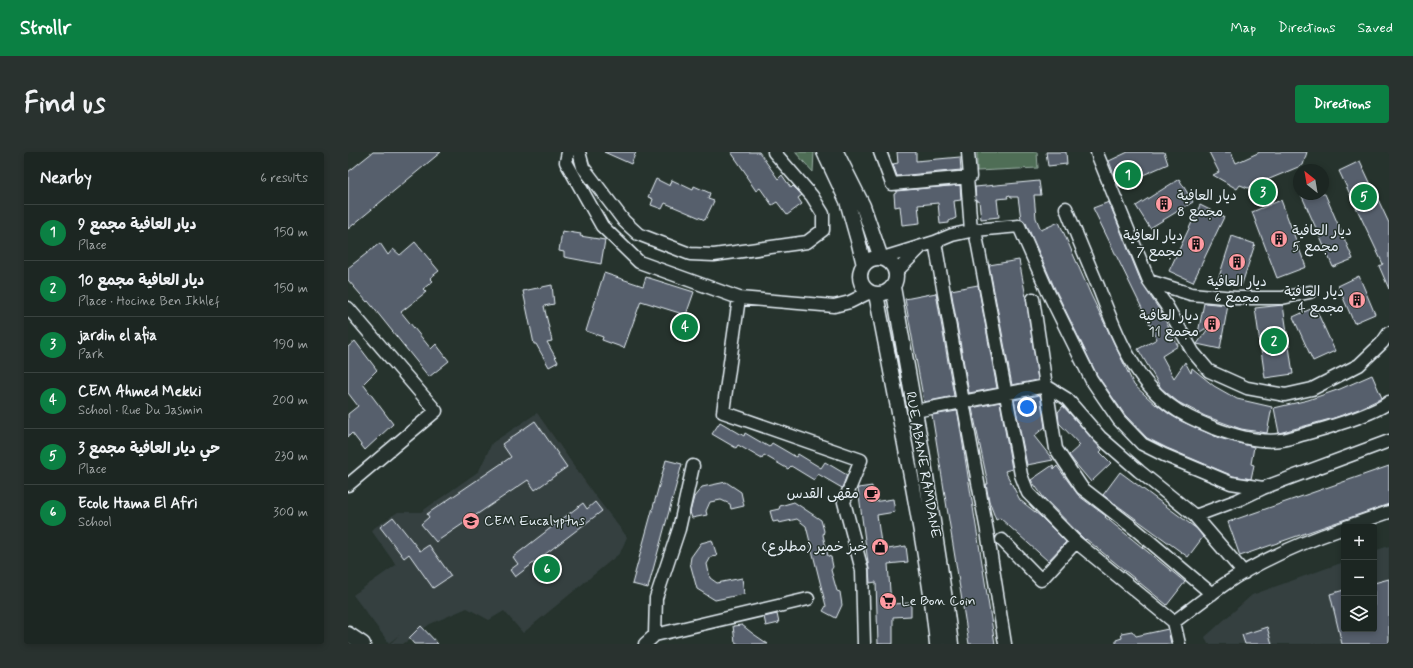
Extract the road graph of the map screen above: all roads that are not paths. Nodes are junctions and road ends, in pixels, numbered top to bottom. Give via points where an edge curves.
1 (568, 152) edge
2 (579, 152) edge
3 (774, 152) edge
4 (824, 152) edge
5 (836, 152) edge
6 (880, 152) edge
7 (968, 152) edge
8 (1097, 152) edge
9 (967, 177) junction
10 (1066, 208) dead end
11 (973, 230) junction
12 (935, 242) junction
13 (922, 246) junction
14 (882, 258) junction
15 (864, 265) junction
16 (896, 272) junction
17 (1149, 281) junction
18 (893, 287) junction
19 (1310, 292) dead end
20 (873, 293) junction
21 (740, 298) junction
22 (1033, 299) dead end
23 (348, 308) edge
24 (1389, 333) edge
25 (1046, 386) junction
26 (1006, 394) junction
27 (963, 402) junction
28 (1389, 402) edge
29 (915, 411) junction
30 (1389, 441) edge
31 (694, 466) dead end
32 (348, 485) edge
33 (1263, 488) junction
34 (1389, 512) edge
35 (1195, 516) junction
36 (1354, 524) edge
37 (1341, 528) edge
38 (1002, 540) dead end
39 (1076, 542) junction
40 (1244, 572) junction
41 (1212, 594) junction
42 (808, 599) dead end
43 (1174, 622) junction
44 (348, 634) edge
45 (655, 635) junction
46 (363, 644) edge
47 (645, 644) edge
48 (864, 644) edge
49 (937, 644) edge
50 (951, 644) edge
51 (1005, 644) edge
52 (1178, 644) edge

1 - 21 street via 566,162 602,226 639,262
2 - 3 street via 583,167 638,234 690,254 714,255 807,242 823,230 823,214 812,196
4 - 15 street via 848,201
5 - 14 street via 862,206
6 - 9 street via 892,184
7 - 9 street via 970,177
8 - 17 street
9 - 11 street
10 - 28 street via 1116,332 1134,366 1168,403 1192,419 1256,440 1281,440 1346,421 1384,407
11 - 12 street
11 - 26 street
11 - 33 street via 1019,226 1091,379 1119,420 1142,444 1231,483
12 - 13 street
12 - 27 street
13 - 14 street
13 - 16 street
14 - 15 street via 871,259
14 - 16 street via 894,266
15 - 20 street via 860,272 860,280 864,287
16 - 18 street
17 - 19 street via 1191,294 1234,298 1282,298
17 - 24 street via 1193,352 1209,371 1247,388 1285,395 1312,389 1359,365
18 - 20 street via 882,294
18 - 29 street, RUE ABANE RAMDANE
20 - 21 street via 834,306
20 - 49 street via 901,420 934,610
21 - 48 street via 723,412 861,460 844,502 862,570
22 - 25 street
23 - 32 street via 436,411
25 - 26 street
25 - 35 street via 1067,399 1100,437
25 - 41 street via 1056,449 1082,488
26 - 27 street
26 - 39 street via 1021,475 1028,493
27 - 29 street
27 - 51 street via 988,531
29 - 50 street, RUE ABANE RAMDANE
30 - 33 street
31 - 45 street via 679,529 656,598
33 - 35 street
34 - 36 street
35 - 40 street
37 - 40 street via 1301,543
38 - 39 street via 1041,580
39 - 43 street
40 - 41 street
41 - 43 street
42 - 45 street
43 - 52 street
44 - 46 street
45 - 47 street

